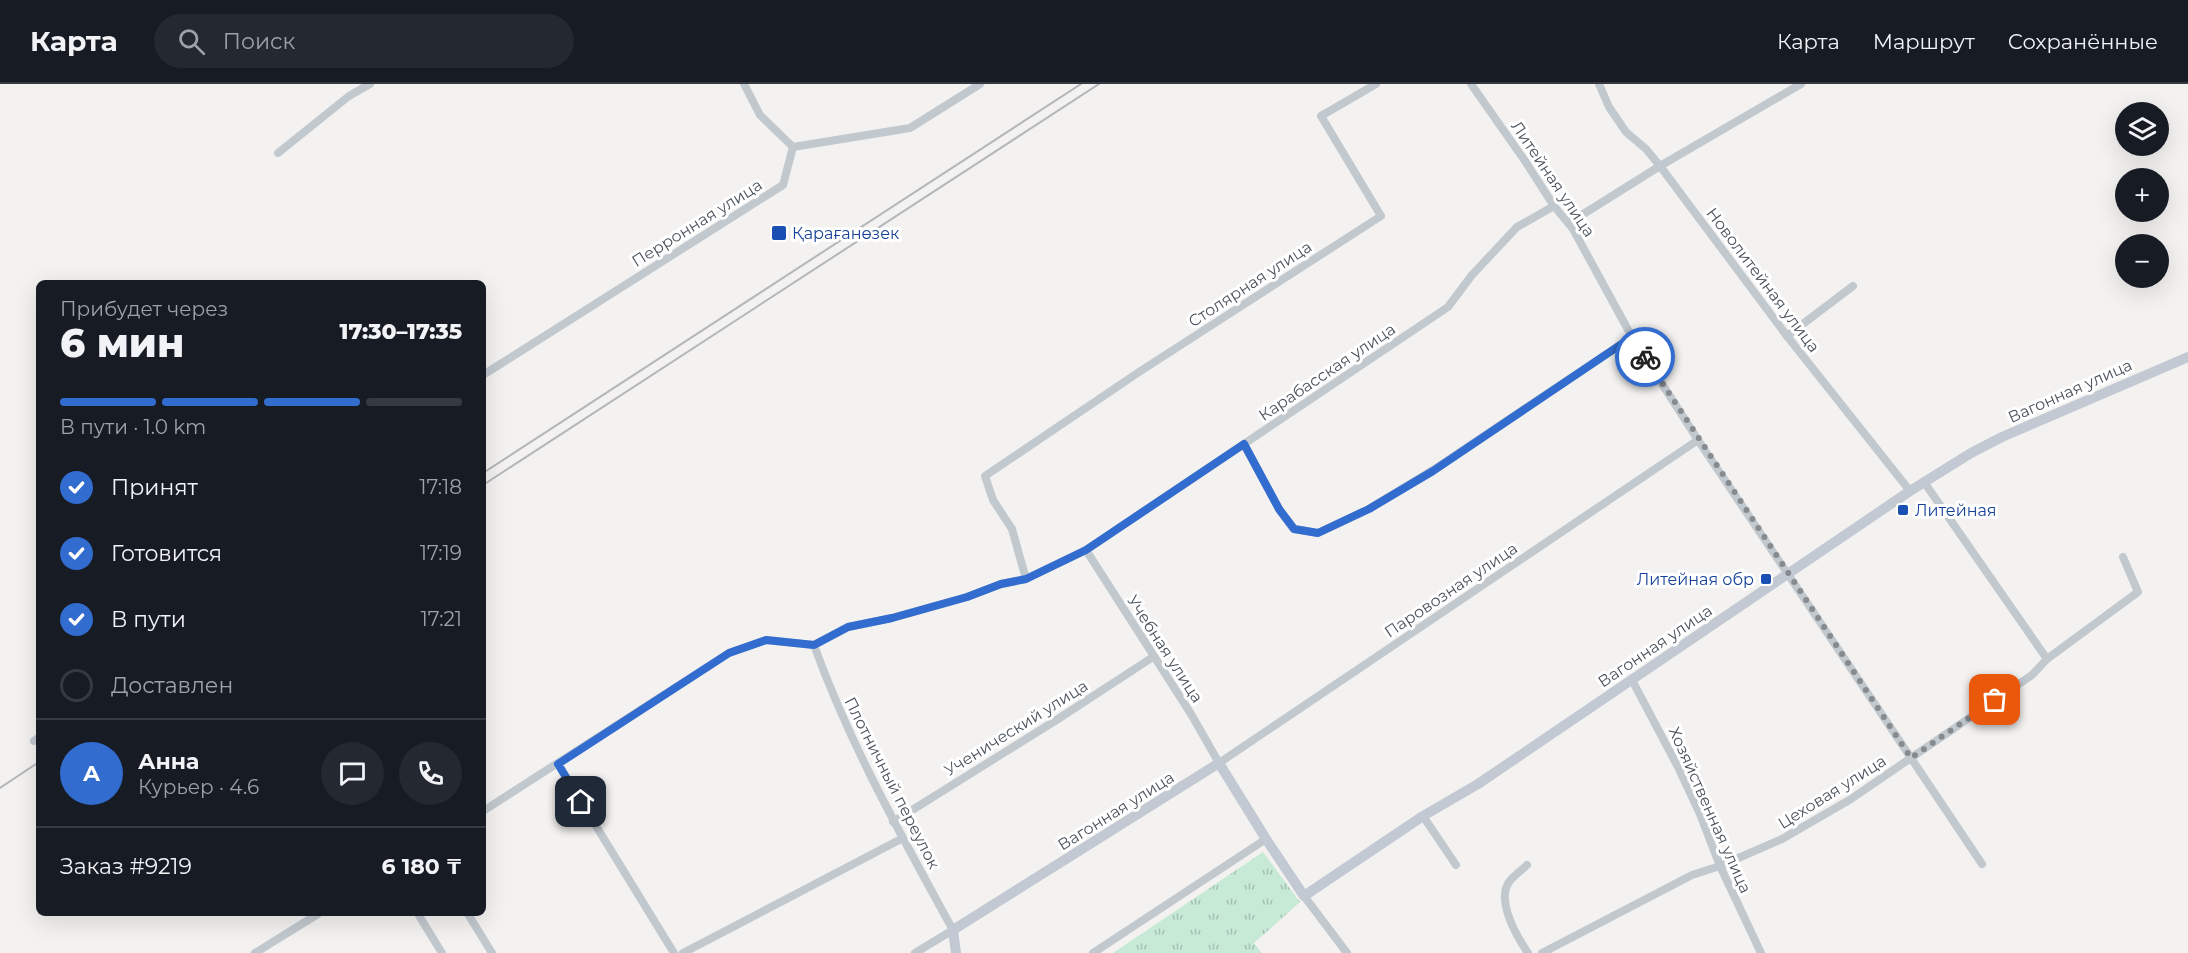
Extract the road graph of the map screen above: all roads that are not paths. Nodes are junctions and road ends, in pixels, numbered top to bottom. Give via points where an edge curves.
1 (370, 84) edge
2 (744, 84) edge
3 (980, 84) edge
4 (1376, 84) edge
5 (1471, 84) edge
6 (1599, 84) edge
7 (1801, 84) edge
8 (793, 147) junction
9 (278, 153) dead end
10 (1660, 166) junction
11 (1554, 206) junction
12 (1569, 224) junction
13 (1853, 286) dead end
14 (1787, 336) junction
15 (1632, 337) junction
16 (2188, 357) edge
17 (486, 373) edge
18 (1698, 440) junction
19 (1244, 444) junction
20 (1924, 482) junction
21 (1910, 491) junction
22 (1086, 550) junction
23 (2123, 557) dead end
24 (1788, 574) junction
25 (1026, 579) junction
26 (814, 645) junction
27 (1153, 657) junction
28 (2047, 659) junction
29 (1632, 680) junction
30 (1911, 758) junction
31 (1219, 763) junction
32 (558, 764) junction
33 (486, 809) edge
34 (1423, 816) junction
35 (893, 822) junction
36 (903, 838) junction
37 (1266, 838) junction
38 (1982, 864) dead end
39 (1456, 865) dead end
40 (1527, 866) dead end
41 (1720, 866) junction
42 (1304, 896) junction
43 (315, 916) edge
44 (419, 916) edge
45 (469, 916) edge
46 (953, 930) junction
47 (255, 953) edge
48 (442, 953) edge
49 (492, 953) edge
50 (675, 953) edge
51 (683, 953) edge
52 (915, 953) edge
53 (956, 953) edge
54 (1093, 953) edge
55 (1347, 953) edge
56 (1528, 953) edge
57 (1542, 953) edge
58 (1761, 953) edge

1 - 9 street
2 - 8 street via 760,115
3 - 8 street via 910,128
4 - 25 street, Столярная улица via 1321,116 1382,216 985,476 993,500 1012,529
5 - 11 street, Литейная улица
6 - 10 street, Новолитейная улица via 1626,132
7 - 10 street
8 - 17 street, Перронная улица via 783,184
10 - 12 street
10 - 14 street, Новолитейная улица
11 - 12 street, Литейная улица
11 - 19 street, Карабасская улица via 1509,235 1449,307
12 - 15 street, Литейная улица
13 - 14 street
14 - 21 street, Новолитейная улица
15 - 18 street, Литейная улица
15 - 19 street via 1433,471 1369,509 1318,533 1294,529
16 - 20 street, Вагонная улица via 2002,437
18 - 24 street, Литейная улица
18 - 31 street, Паровозная улица
19 - 22 street, Карабасская улица
20 - 21 street, Вагонная улица
20 - 28 street
21 - 24 street, Вагонная улица
22 - 25 street, Карабасская улица
22 - 27 street, Учебная улица
23 - 28 street, Цеховая улица via 2139,592
24 - 29 street, Вагонная улица
24 - 30 street, Литейная улица
25 - 26 street, Карабасская улица via 848,627
26 - 32 street via 766,640 729,653
26 - 35 street, Плотничный переулок via 828,684
27 - 31 street, Учебная улица
27 - 35 street, Ученический улица
28 - 30 street, Цеховая улица via 2032,675
29 - 34 street, Вагонная улица via 1478,784
29 - 41 street, Хозяйственная улица via 1684,778
30 - 38 street, Литейная улица
30 - 41 street, Цеховая улица via 1782,839
31 - 37 street
31 - 46 street, Вагонная улица
32 - 33 street
32 - 50 street
34 - 39 street
34 - 42 street, Вагонная улица
35 - 36 street, Плотничный переулок
36 - 46 street, Плотничный переулок
36 - 51 street
37 - 42 street
37 - 54 street
40 - 56 street via 1509,882 1505,896 1513,931
41 - 57 street, Цеховая улица via 1692,875
41 - 58 street, Хозяйственная улица
42 - 55 street
43 - 47 street
44 - 48 street
45 - 49 street
46 - 52 street
46 - 53 street

